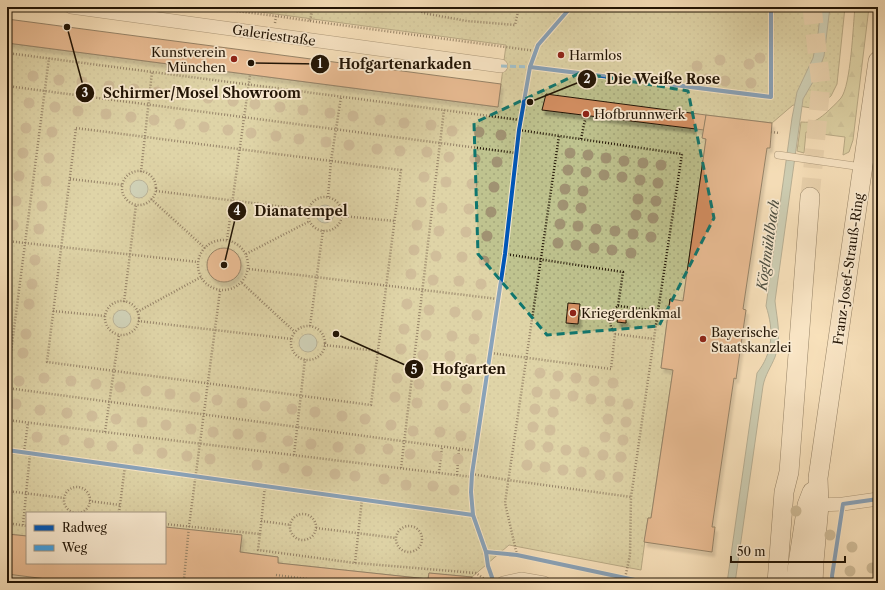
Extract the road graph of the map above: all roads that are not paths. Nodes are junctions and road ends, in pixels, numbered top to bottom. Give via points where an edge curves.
1 (71, 7) edge
2 (878, 61) edge
3 (501, 66) dead end
4 (780, 156) dead end
5 (862, 167) junction
6 (810, 198) tunnel mouth
7 (818, 478) junction
8 (878, 499) edge
9 (819, 505) junction
10 (503, 583) edge
11 (544, 583) edge
12 (777, 583) edge
13 (795, 583) edge
14 (813, 583) edge

1 - 3 street, Galeriestraße
2 - 5 main road, Franz-Josef-Strauß-Ring
4 - 5 lane
5 - 7 main road, Franz-Josef-Strauß-Ring
6 - 12 main road via 789,472 784,492
7 - 9 main road, Franz-Josef-Strauß-Ring
7 - 13 main road, Franz-Josef-Strauß-Ring via 807,505
8 - 9 street
9 - 14 main road, Franz-Josef-Strauß-Ring
10 - 11 street via 521,579

